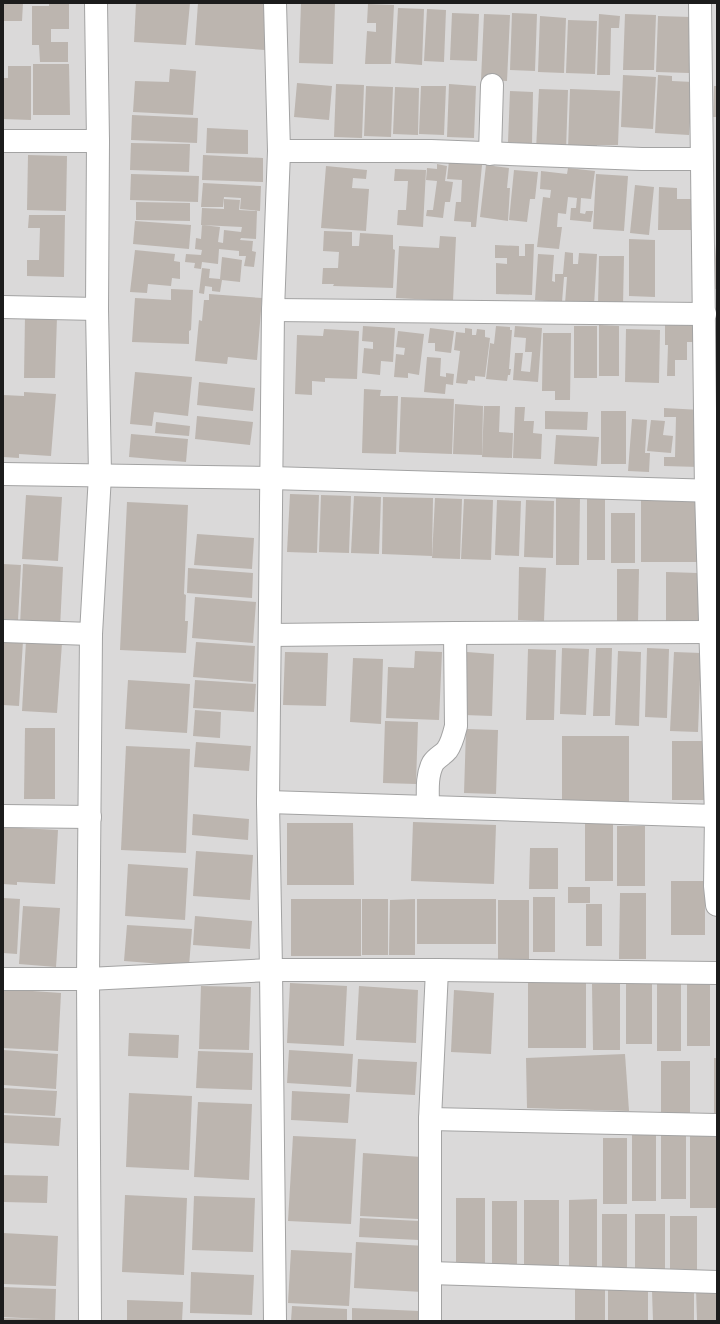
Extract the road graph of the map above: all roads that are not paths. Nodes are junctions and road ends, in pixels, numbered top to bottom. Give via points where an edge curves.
1 (96, 3) edge
2 (275, 3) edge
3 (700, 3) edge
4 (492, 85) dead end
5 (3, 141) edge
6 (98, 141) junction
7 (279, 151) junction
8 (490, 154) junction
9 (702, 159) junction
10 (3, 307) edge
11 (97, 309) junction
12 (273, 310) junction
13 (705, 314) junction
14 (3, 474) edge
15 (100, 475) junction
16 (271, 478) junction
17 (712, 491) edge
18 (3, 632) edge
19 (710, 632) junction
20 (454, 633) junction
21 (91, 634) junction
22 (270, 635) junction
23 (268, 802) junction
24 (428, 807) junction
25 (3, 816) edge
26 (716, 816) edge
27 (90, 817) junction
28 (717, 905) edge
29 (271, 970) junction
30 (437, 970) junction
31 (717, 973) edge
32 (3, 978) edge
33 (88, 979) junction
34 (430, 1119) junction
35 (717, 1125) edge
36 (430, 1273) junction
37 (717, 1282) edge
38 (90, 1321) edge
39 (275, 1321) edge
40 (430, 1321) edge

1 - 6 street
2 - 7 street
3 - 9 street
4 - 8 street
5 - 6 street
6 - 11 street
7 - 8 street via 431,151
7 - 12 street
8 - 9 street
9 - 13 street
10 - 11 street
11 - 15 street
12 - 13 street
12 - 16 street
13 - 17 street
14 - 15 street
15 - 16 street
15 - 21 street
16 - 17 street
16 - 22 street
17 - 19 street
18 - 21 street
19 - 20 street
19 - 26 street
20 - 22 street
20 - 24 street via 456,726 446,750 430,769
21 - 27 street
22 - 23 street
23 - 24 street
23 - 29 street
24 - 26 street
25 - 27 street
26 - 28 street
27 - 33 street
29 - 30 street
29 - 33 street
29 - 39 street
30 - 31 street
30 - 34 street
32 - 33 street
33 - 38 street
34 - 35 street
34 - 36 street
36 - 37 street
36 - 40 street

